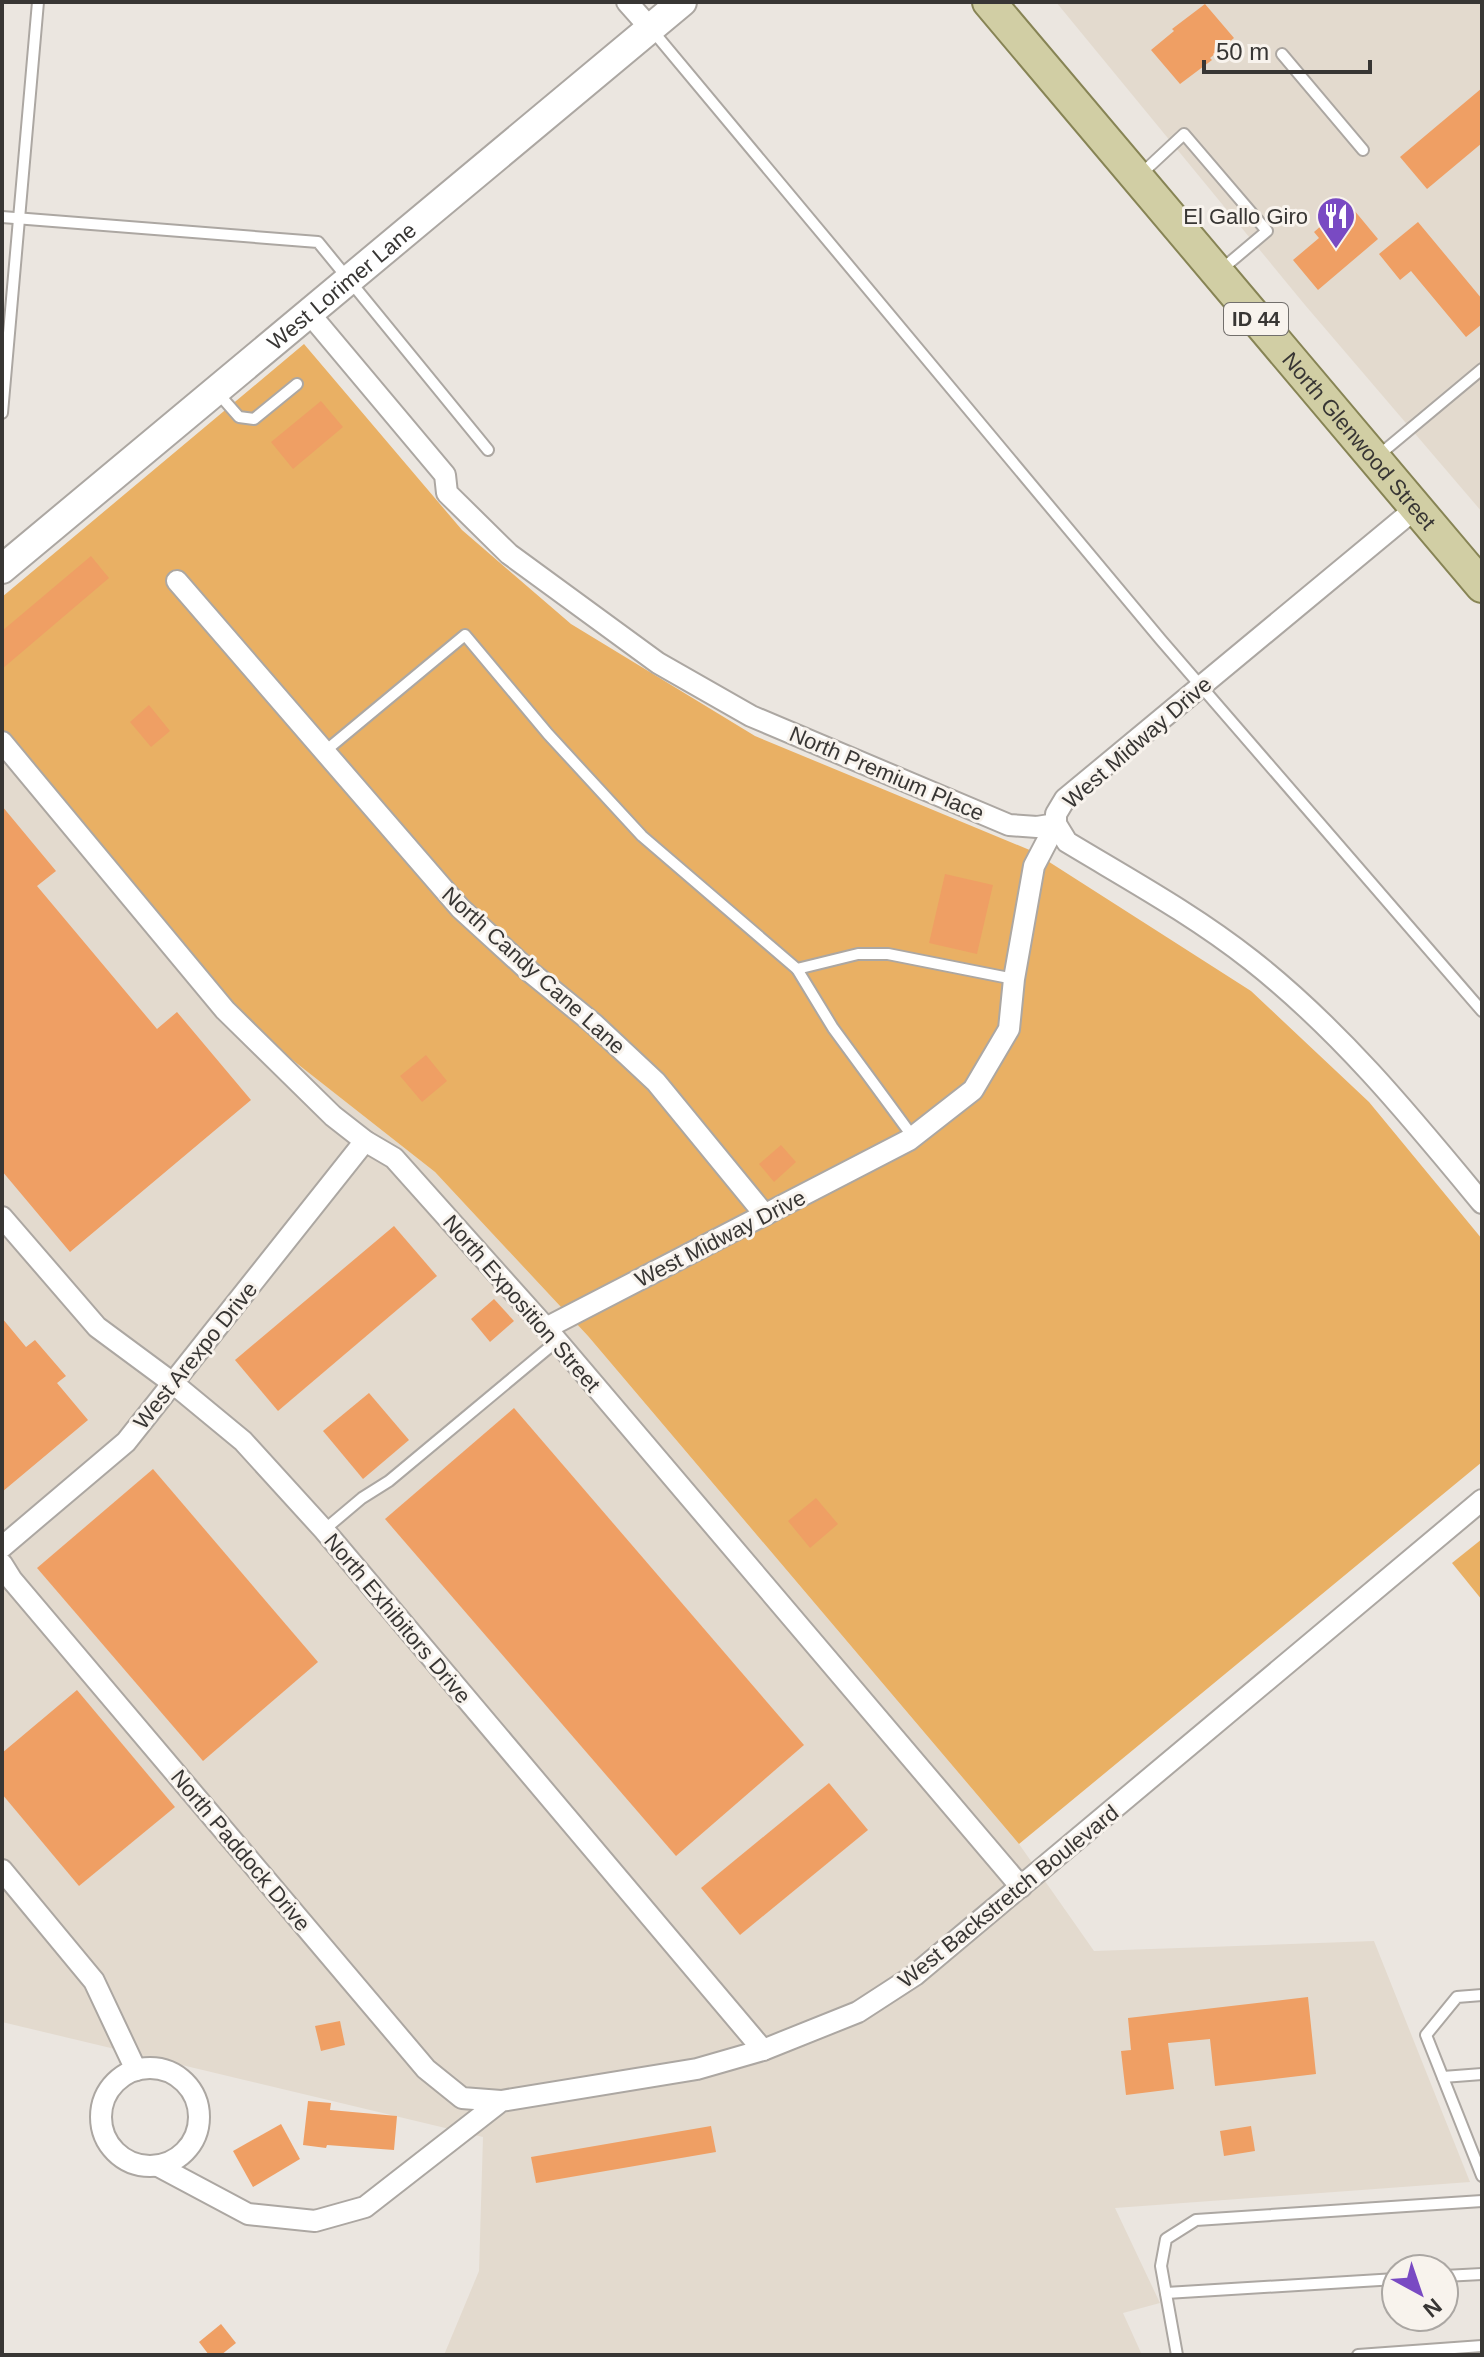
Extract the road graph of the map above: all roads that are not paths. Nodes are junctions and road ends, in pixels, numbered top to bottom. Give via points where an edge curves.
1 (38, 2) edge
2 (627, 2) edge
3 (682, 2) edge
4 (989, 2) edge
5 (651, 29) junction
6 (1282, 54) dead end
7 (1363, 150) dead end
8 (1137, 177) junction
9 (2, 217) edge
10 (19, 218) junction
11 (1218, 273) junction
12 (349, 280) junction
13 (309, 313) junction
14 (1482, 369) edge
15 (297, 384) dead end
16 (216, 390) junction
17 (2, 413) edge
18 (488, 450) dead end
19 (1375, 459) junction
20 (1416, 508) junction
21 (2, 569) edge
22 (177, 581) dead end
23 (1482, 586) edge
24 (1200, 686) junction
25 (2, 742) edge
26 (324, 752) junction
27 (1056, 824) junction
28 (797, 969) junction
29 (1014, 979) junction
30 (1482, 1011) edge
31 (913, 1137) junction
32 (365, 1141) junction
33 (1482, 1203) edge
34 (765, 1215) junction
35 (2, 1217) edge
36 (552, 1334) junction
37 (174, 1384) junction
38 (1482, 1500) edge
39 (324, 1530) junction
40 (2, 1547) edge
41 (2, 1564) edge
42 (2, 1870) edge
43 (1021, 1887) junction
44 (1482, 1995) edge
45 (763, 2050) junction
46 (136, 2070) junction
47 (1482, 2074) edge
48 (1443, 2077) junction
49 (501, 2101) junction
50 (1482, 2142) edge
51 (1469, 2143) junction
52 (158, 2166) junction
53 (1482, 2176) edge
54 (1482, 2201) edge
55 (1482, 2274) edge
56 (1460, 2275) edge
57 (1380, 2280) edge
58 (1166, 2293) junction
59 (1482, 2346) edge
60 (1177, 2355) edge
61 (1358, 2355) edge

1 - 10 lane
2 - 5 street
3 - 5 street, West Lorimer Lane
4 - 8 main road, North Glenwood Street / ID 44
5 - 12 street, West Lorimer Lane
5 - 24 lane
6 - 7 lane
8 - 11 main road, North Glenwood Street / ID 44
8 - 11 lane via 1184,134 1267,231
9 - 10 lane
10 - 12 lane via 318,242
10 - 17 lane
11 - 19 main road, North Glenwood Street / ID 44
12 - 13 street, West Lorimer Lane
12 - 18 lane
13 - 16 street, West Lorimer Lane
13 - 27 street, North Premium Place via 445,475 447,493 509,554 658,663 751,716 1009,825
14 - 19 lane
15 - 16 lane via 254,419 239,417
16 - 21 street, West Lorimer Lane
19 - 20 main road, North Glenwood Street / ID 44
20 - 23 main road, North Glenwood Street / ID 44
20 - 24 street, West Midway Drive
22 - 26 street, North Candy Cane Lane
24 - 27 street, West Midway Drive via 1065,799
24 - 30 lane
25 - 32 street, North Exposition Street via 225,1010
26 - 28 lane via 465,635 642,836
26 - 34 street, North Candy Cane Lane via 460,908 656,1082
27 - 29 street, West Midway Drive via 1034,866
27 - 33 street via 1067,842 1182,910 1285,990 1386,1088
28 - 29 lane via 858,954 888,954
28 - 31 lane
29 - 31 street, West Midway Drive via 1009,1029 973,1090
31 - 34 street, West Midway Drive
32 - 36 street, North Exposition Street via 394,1158
32 - 37 street, West Arexpo Drive
34 - 36 street, West Midway Drive
35 - 37 street, North Exhibitors Drive via 97,1327
36 - 39 lane via 389,1481
36 - 43 street, North Exposition Street
37 - 39 street, North Exhibitors Drive via 243,1441
37 - 40 street, West Arexpo Drive via 126,1442
38 - 43 street, West Backstretch Boulevard
39 - 45 street, North Exhibitors Drive
41 - 49 street, North Paddock Drive via 426,2069 462,2098
42 - 46 street via 94,1981
43 - 45 street, West Backstretch Boulevard via 915,1975 858,2012
44 - 48 lane via 1457,1997 1426,2035
45 - 49 street, West Backstretch Boulevard via 697,2069
46 - 52 street via 109,2089 100,2120 104,2137 126,2161
46 - 52 street via 168,2071 182,2079 198,2106 195,2138 173,2161
47 - 48 lane
48 - 51 lane
49 - 52 street, West Backstretch Boulevard via 365,2207 315,2221 248,2214
50 - 51 lane
51 - 53 lane
54 - 58 lane via 1196,2220 1166,2239 1161,2266
55 - 56 lane
57 - 58 lane
58 - 60 lane
59 - 61 lane

